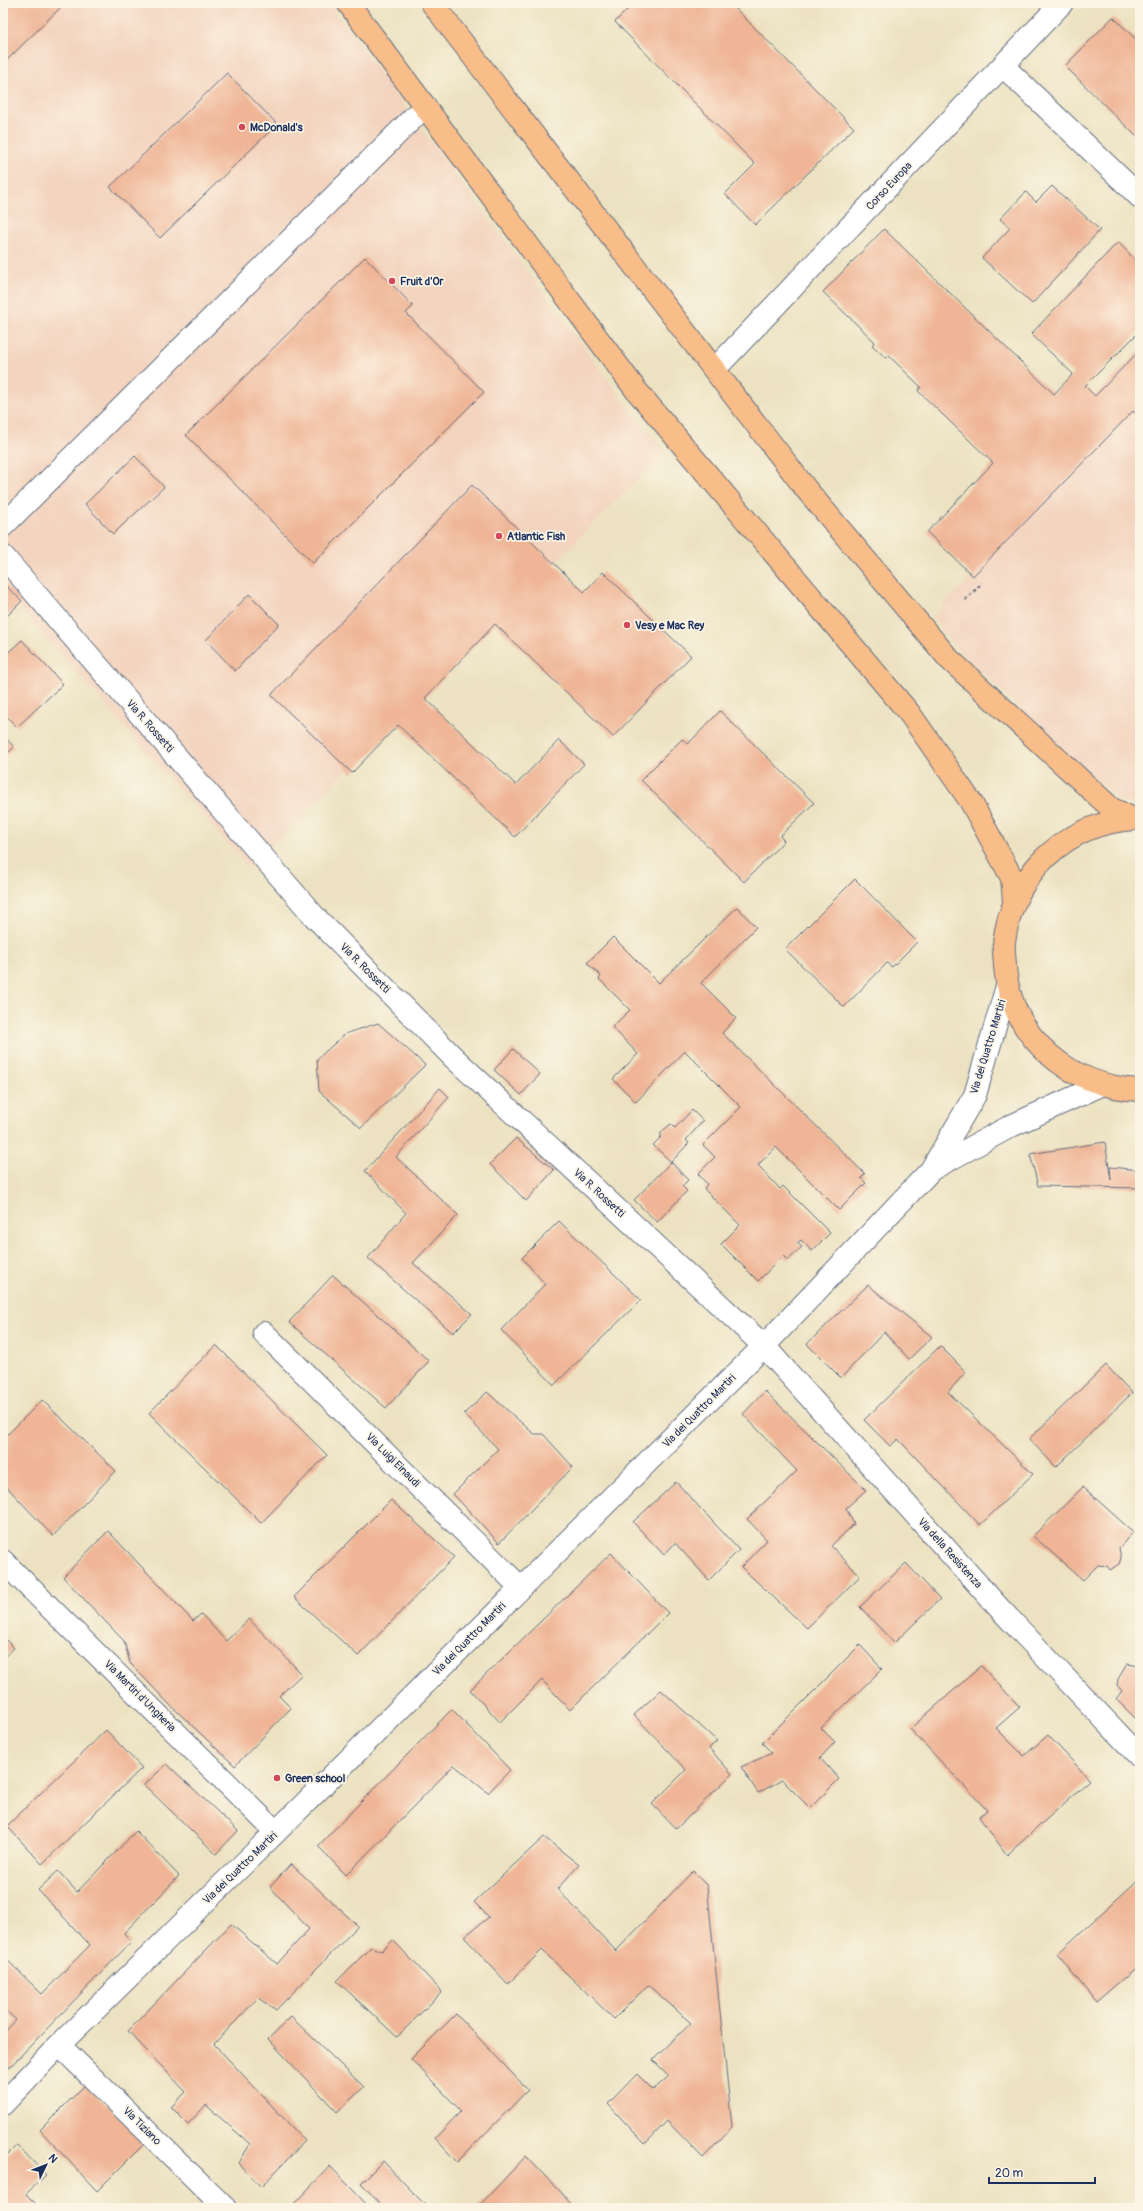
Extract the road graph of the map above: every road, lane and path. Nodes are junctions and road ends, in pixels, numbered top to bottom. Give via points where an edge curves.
1 (348, 3) edge
2 (432, 3) edge
3 (1062, 3) edge
4 (1003, 66) junction
5 (425, 106) junction
6 (1140, 198) edge
7 (715, 369) junction
8 (3, 526) edge
9 (3, 556) edge
10 (982, 583) dead end
11 (965, 600) dead end
12 (1137, 819) edge
13 (1014, 902) junction
14 (1007, 986) junction
15 (1101, 1085) junction
16 (1140, 1091) edge
17 (931, 1170) junction
18 (264, 1333) dead end
19 (764, 1346) junction
20 (3, 1561) edge
21 (521, 1588) junction
22 (1140, 1756) edge
23 (276, 1832) junction
24 (59, 2045) junction
25 (3, 2104) edge
26 (225, 2208) edge

1 - 5 main road
2 - 7 main road
3 - 4 street, Corso Europa
4 - 6 street
4 - 7 street, Corso Europa
5 - 8 street
5 - 13 main road via 636,390 910,714 971,802 1012,878
7 - 12 main road via 806,488 949,659 1112,809
9 - 19 street, Via R. Rossetti via 314,916 454,1058
10 - 11 path
12 - 13 main road via 1096,825 1062,843 1033,869
13 - 14 main road via 1004,944
14 - 15 main road via 1020,1019 1041,1048 1068,1070
14 - 17 street, Via dei Quattro Martiri via 975,1095
15 - 16 main road
15 - 17 street, Via dei Quattro Martiri via 1011,1126
17 - 19 street, Via dei Quattro Martiri
18 - 21 street, Via Luigi Einaudi
19 - 21 street, Via dei Quattro Martiri
19 - 22 street, Via della Resistenza via 1000,1609
20 - 23 street, Via Martiri d'Ungheria
21 - 23 street, Via dei Quattro Martiri
23 - 24 street, Via dei Quattro Martiri
24 - 25 street, Via dei Quattro Martiri
24 - 26 street, Via Tiziano

